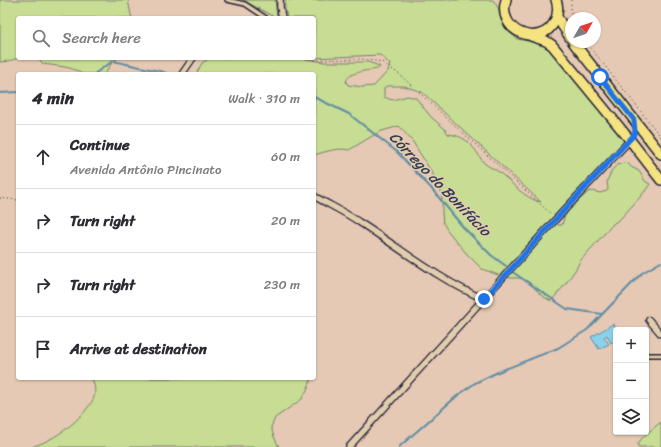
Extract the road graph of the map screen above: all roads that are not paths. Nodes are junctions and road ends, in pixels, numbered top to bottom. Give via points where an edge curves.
1 (227, 0) edge
2 (280, 0) edge
3 (500, 0) edge
4 (506, 0) edge
5 (556, 0) edge
6 (505, 13) junction
7 (263, 16) edge
8 (282, 16) edge
9 (557, 17) junction
10 (565, 30) edge
11 (532, 36) junction
12 (578, 48) edge
13 (192, 60) edge
14 (183, 72) edge
15 (634, 120) junction
16 (630, 140) junction
17 (661, 154) edge
18 (661, 180) edge
19 (316, 197) edge
20 (484, 299) junction
21 (649, 320) dead end
22 (661, 334) edge
23 (649, 355) edge
24 (661, 355) edge
25 (349, 447) edge

1 - 7 lane via 245,4
2 - 8 street
3 - 6 main road
4 - 6 main road
5 - 9 main road
6 - 11 main road via 511,26
9 - 10 main road
9 - 11 main road via 547,30
11 - 16 main road via 552,44
12 - 15 main road
13 - 14 street
15 - 16 main road via 635,132
15 - 17 main road
16 - 18 main road
16 - 20 street
19 - 20 street via 358,220 448,281
20 - 25 street
21 - 22 street
23 - 24 lane

